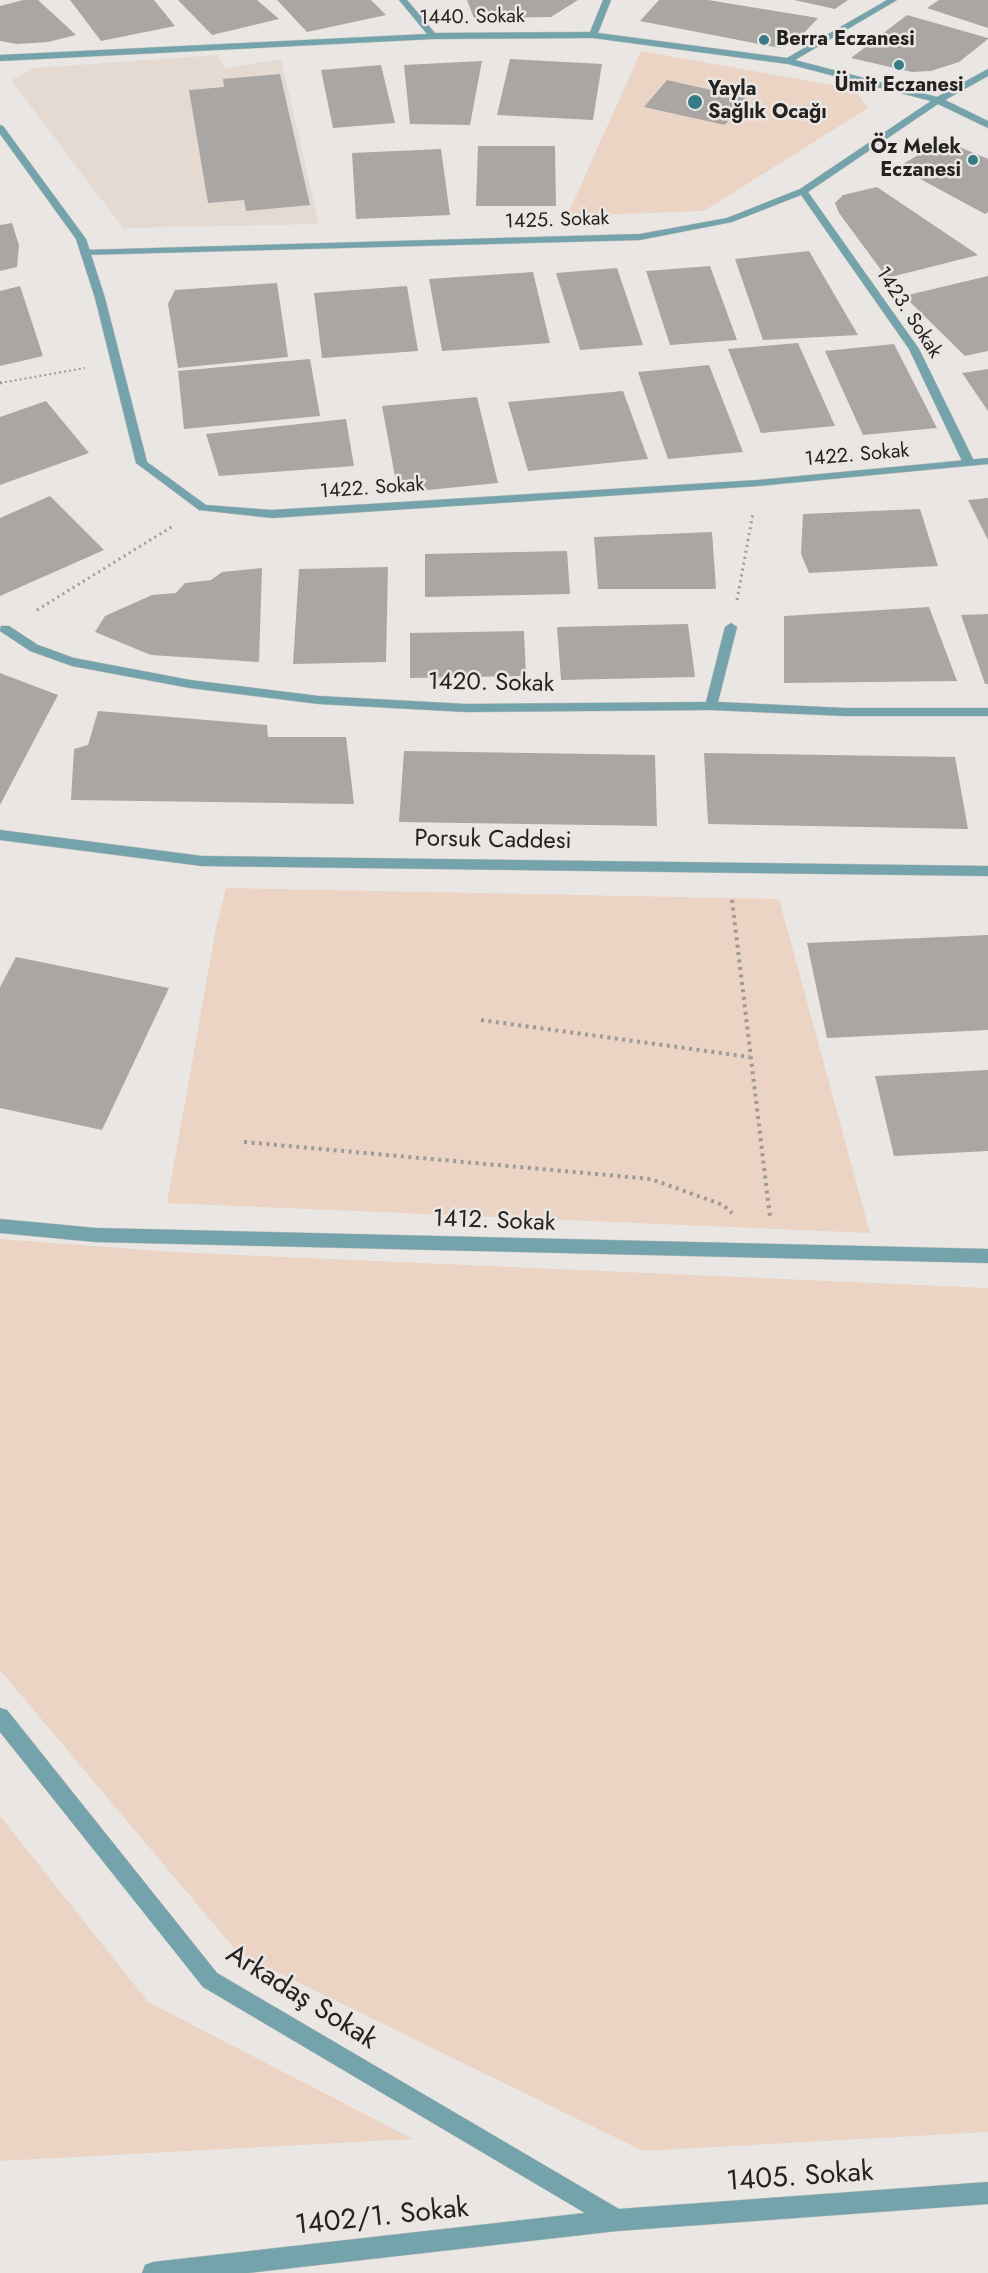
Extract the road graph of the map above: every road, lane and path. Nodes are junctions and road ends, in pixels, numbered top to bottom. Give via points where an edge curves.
1 (403, 0) edge
2 (608, 0) edge
3 (893, 0) edge
4 (593, 35) junction
5 (433, 36) junction
6 (0, 58) edge
7 (788, 61) junction
8 (988, 72) edge
9 (938, 100) junction
10 (988, 125) edge
11 (0, 128) edge
12 (803, 190) junction
13 (85, 253) junction
14 (117, 363) junction
15 (0, 383) edge
16 (988, 461) edge
17 (969, 463) junction
18 (759, 483) junction
19 (203, 508) junction
20 (731, 627) joint
21 (5, 629) joint
22 (711, 706) junction
23 (988, 712) edge
24 (0, 835) edge
25 (728, 866) junction
26 (988, 871) edge
27 (481, 1020) dead end
28 (750, 1057) junction
29 (244, 1142) dead end
30 (0, 1226) edge
31 (774, 1253) junction
32 (988, 1256) edge
33 (0, 1717) edge
34 (988, 2193) edge
35 (617, 2220) junction
36 (153, 2273) edge

1 - 5 street
2 - 4 street
3 - 7 street
4 - 5 street, 1440. Sokak
4 - 7 street, 1440. Sokak
5 - 6 street, 1440. Sokak
7 - 9 street, 1440. Sokak
8 - 9 street, 1425. Sokak
9 - 10 street, 1440. Sokak
9 - 12 street, 1425. Sokak
11 - 13 street via 81,239
12 - 13 street, 1425. Sokak via 729,220 640,237
12 - 17 street, 1423. Sokak via 914,349
13 - 14 street
14 - 15 path
14 - 19 street via 142,464
16 - 17 street, 1422. Sokak
17 - 18 street, 1422. Sokak
18 - 19 street, 1422. Sokak via 272,514
18 - 20 path
19 - 21 path
20 - 22 street
21 - 22 street, 1420. Sokak via 34,648 72,662 190,684 319,700 466,708
22 - 23 street, 1420. Sokak via 845,712
24 - 25 street, Porsuk Caddesi via 202,861
25 - 26 street, Porsuk Caddesi
25 - 28 path
27 - 28 path
28 - 31 path
29 - 31 path via 651,1179 723,1205
30 - 31 street, 1412. Sokak via 96,1235
31 - 32 street, 1412. Sokak
33 - 35 street, Arkadaş Sokak via 210,1980
34 - 35 street, 1405. Sokak
35 - 36 street, 1402/1. Sokak

